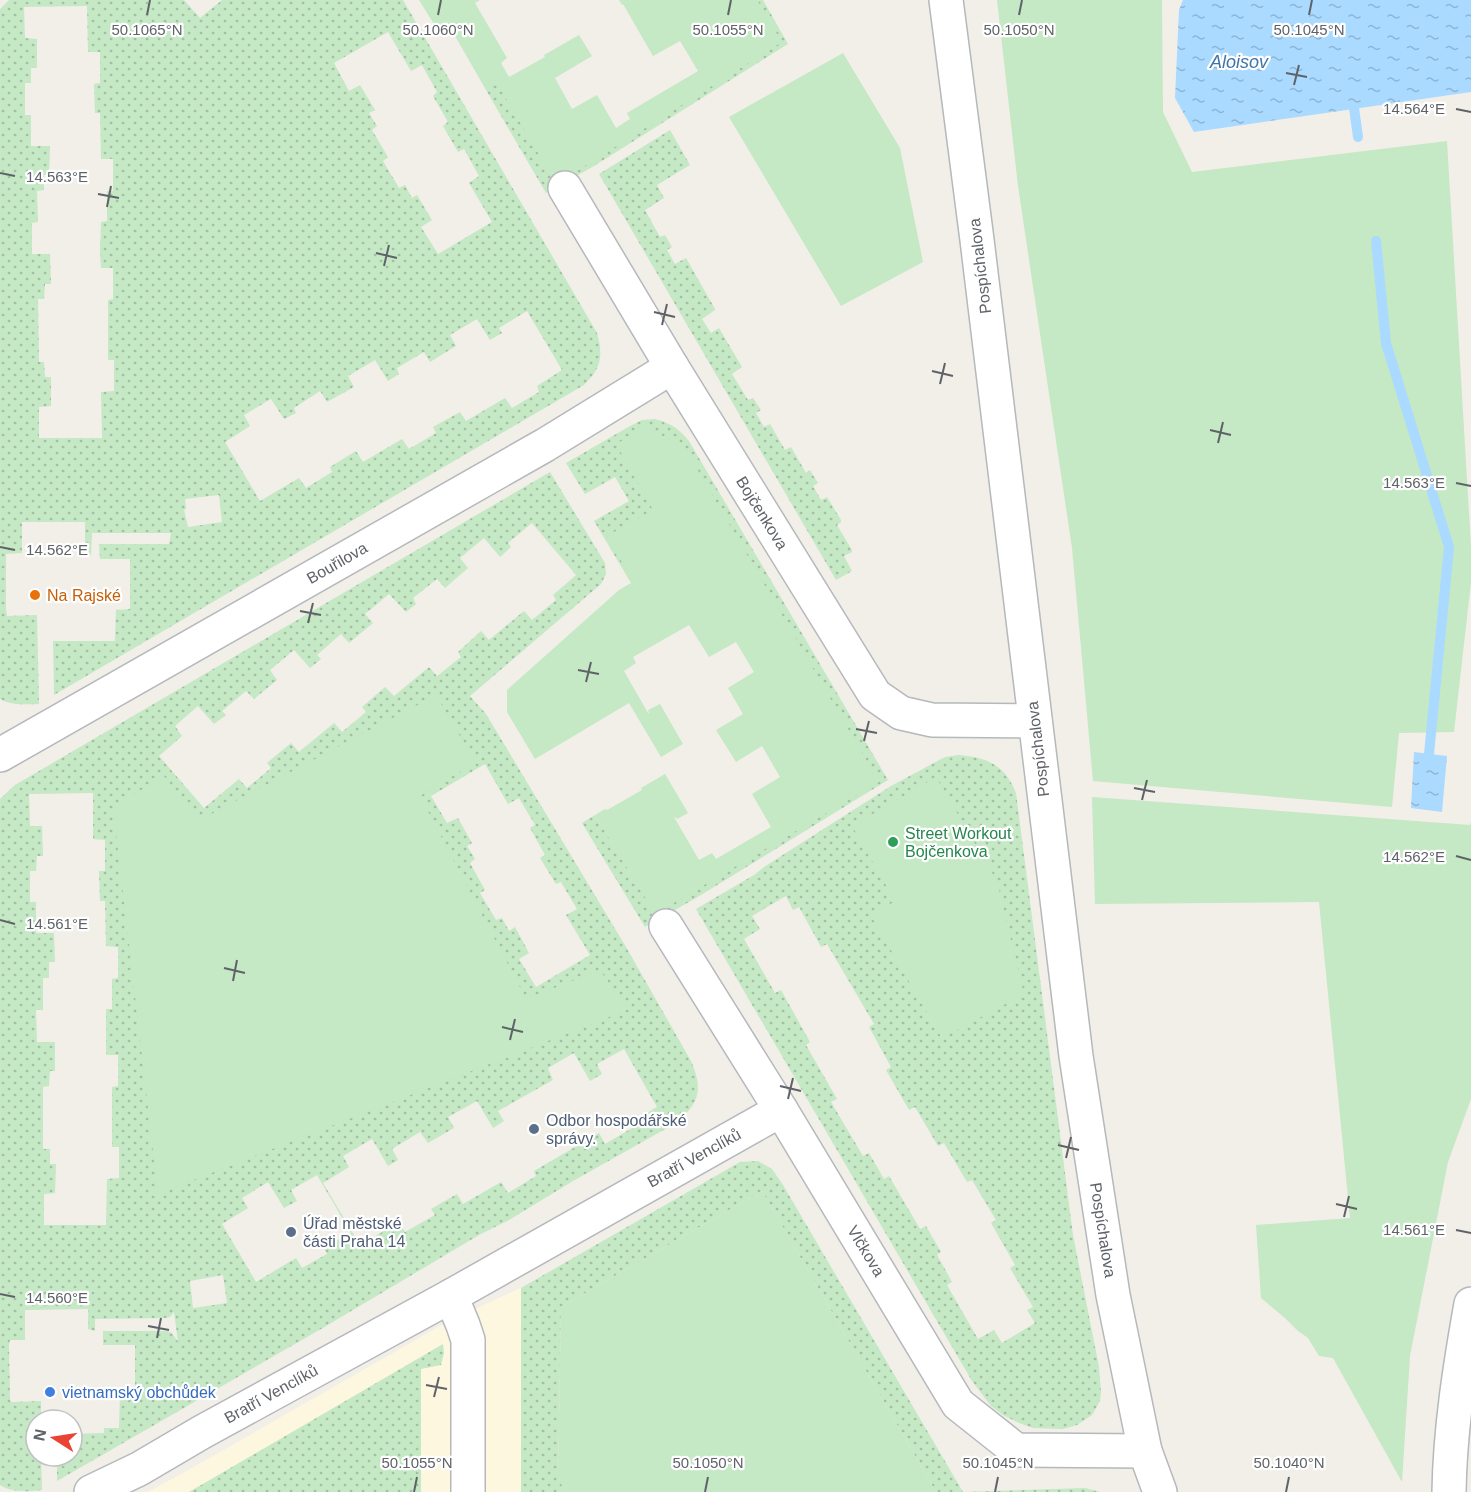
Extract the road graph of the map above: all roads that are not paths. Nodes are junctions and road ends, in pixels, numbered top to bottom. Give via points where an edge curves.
1 (946, 0) edge
2 (565, 188) dead end
3 (672, 367) junction
4 (1035, 721) junction
5 (0, 755) edge
6 (666, 926) dead end
7 (781, 1110) junction
8 (451, 1296) junction
9 (1471, 1304) edge
10 (1145, 1450) junction
11 (91, 1492) edge
12 (468, 1492) edge
13 (1160, 1492) edge
14 (1449, 1492) edge

1 - 4 street, Pospíchalova
2 - 3 street, Bojčenkova
3 - 4 street, Bojčenkova via 875,695 901,712 932,720
3 - 5 street, Bouřilova via 535,451
4 - 10 street, Pospíchalova via 1076,1056 1113,1295
6 - 7 street, Vlčkova
7 - 8 street, Bratří Venclíků
7 - 10 street, Vlčkova via 958,1404 1016,1450
8 - 11 street, Bratří Venclíků
8 - 12 street via 468,1340
9 - 14 street via 1462,1354
10 - 13 street, Pospíchalova

